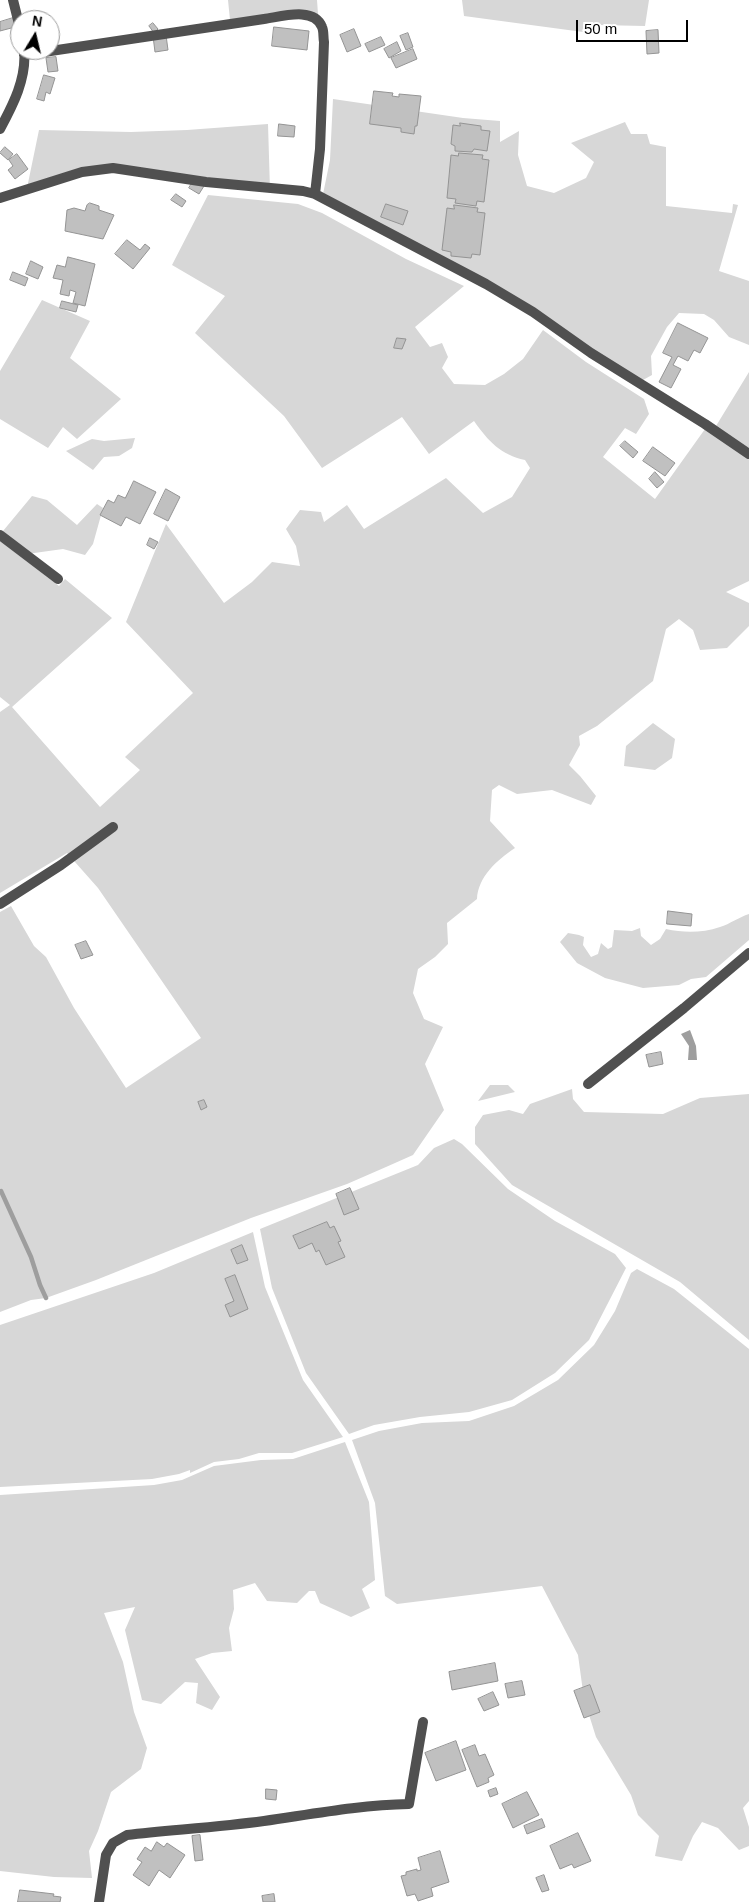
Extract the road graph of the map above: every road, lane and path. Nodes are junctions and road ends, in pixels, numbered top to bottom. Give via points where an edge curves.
1 (60, 48) edge
2 (24, 60) edge
3 (0, 129) edge
4 (315, 194) junction
5 (0, 198) edge
6 (749, 454) edge
7 (0, 536) edge
8 (58, 579) dead end
9 (113, 827) dead end
10 (0, 904) edge
11 (749, 953) edge
12 (588, 1084) dead end
13 (423, 1722) dead end
14 (99, 1902) edge

1 - 4 street via 299,14 312,16 323,27 324,42
2 - 3 street via 17,92
4 - 5 street via 113,168 82,172
4 - 6 street via 533,312
7 - 8 street
9 - 10 street
11 - 12 street
13 - 14 street via 409,1804 329,1810 127,1836 113,1843 106,1855

